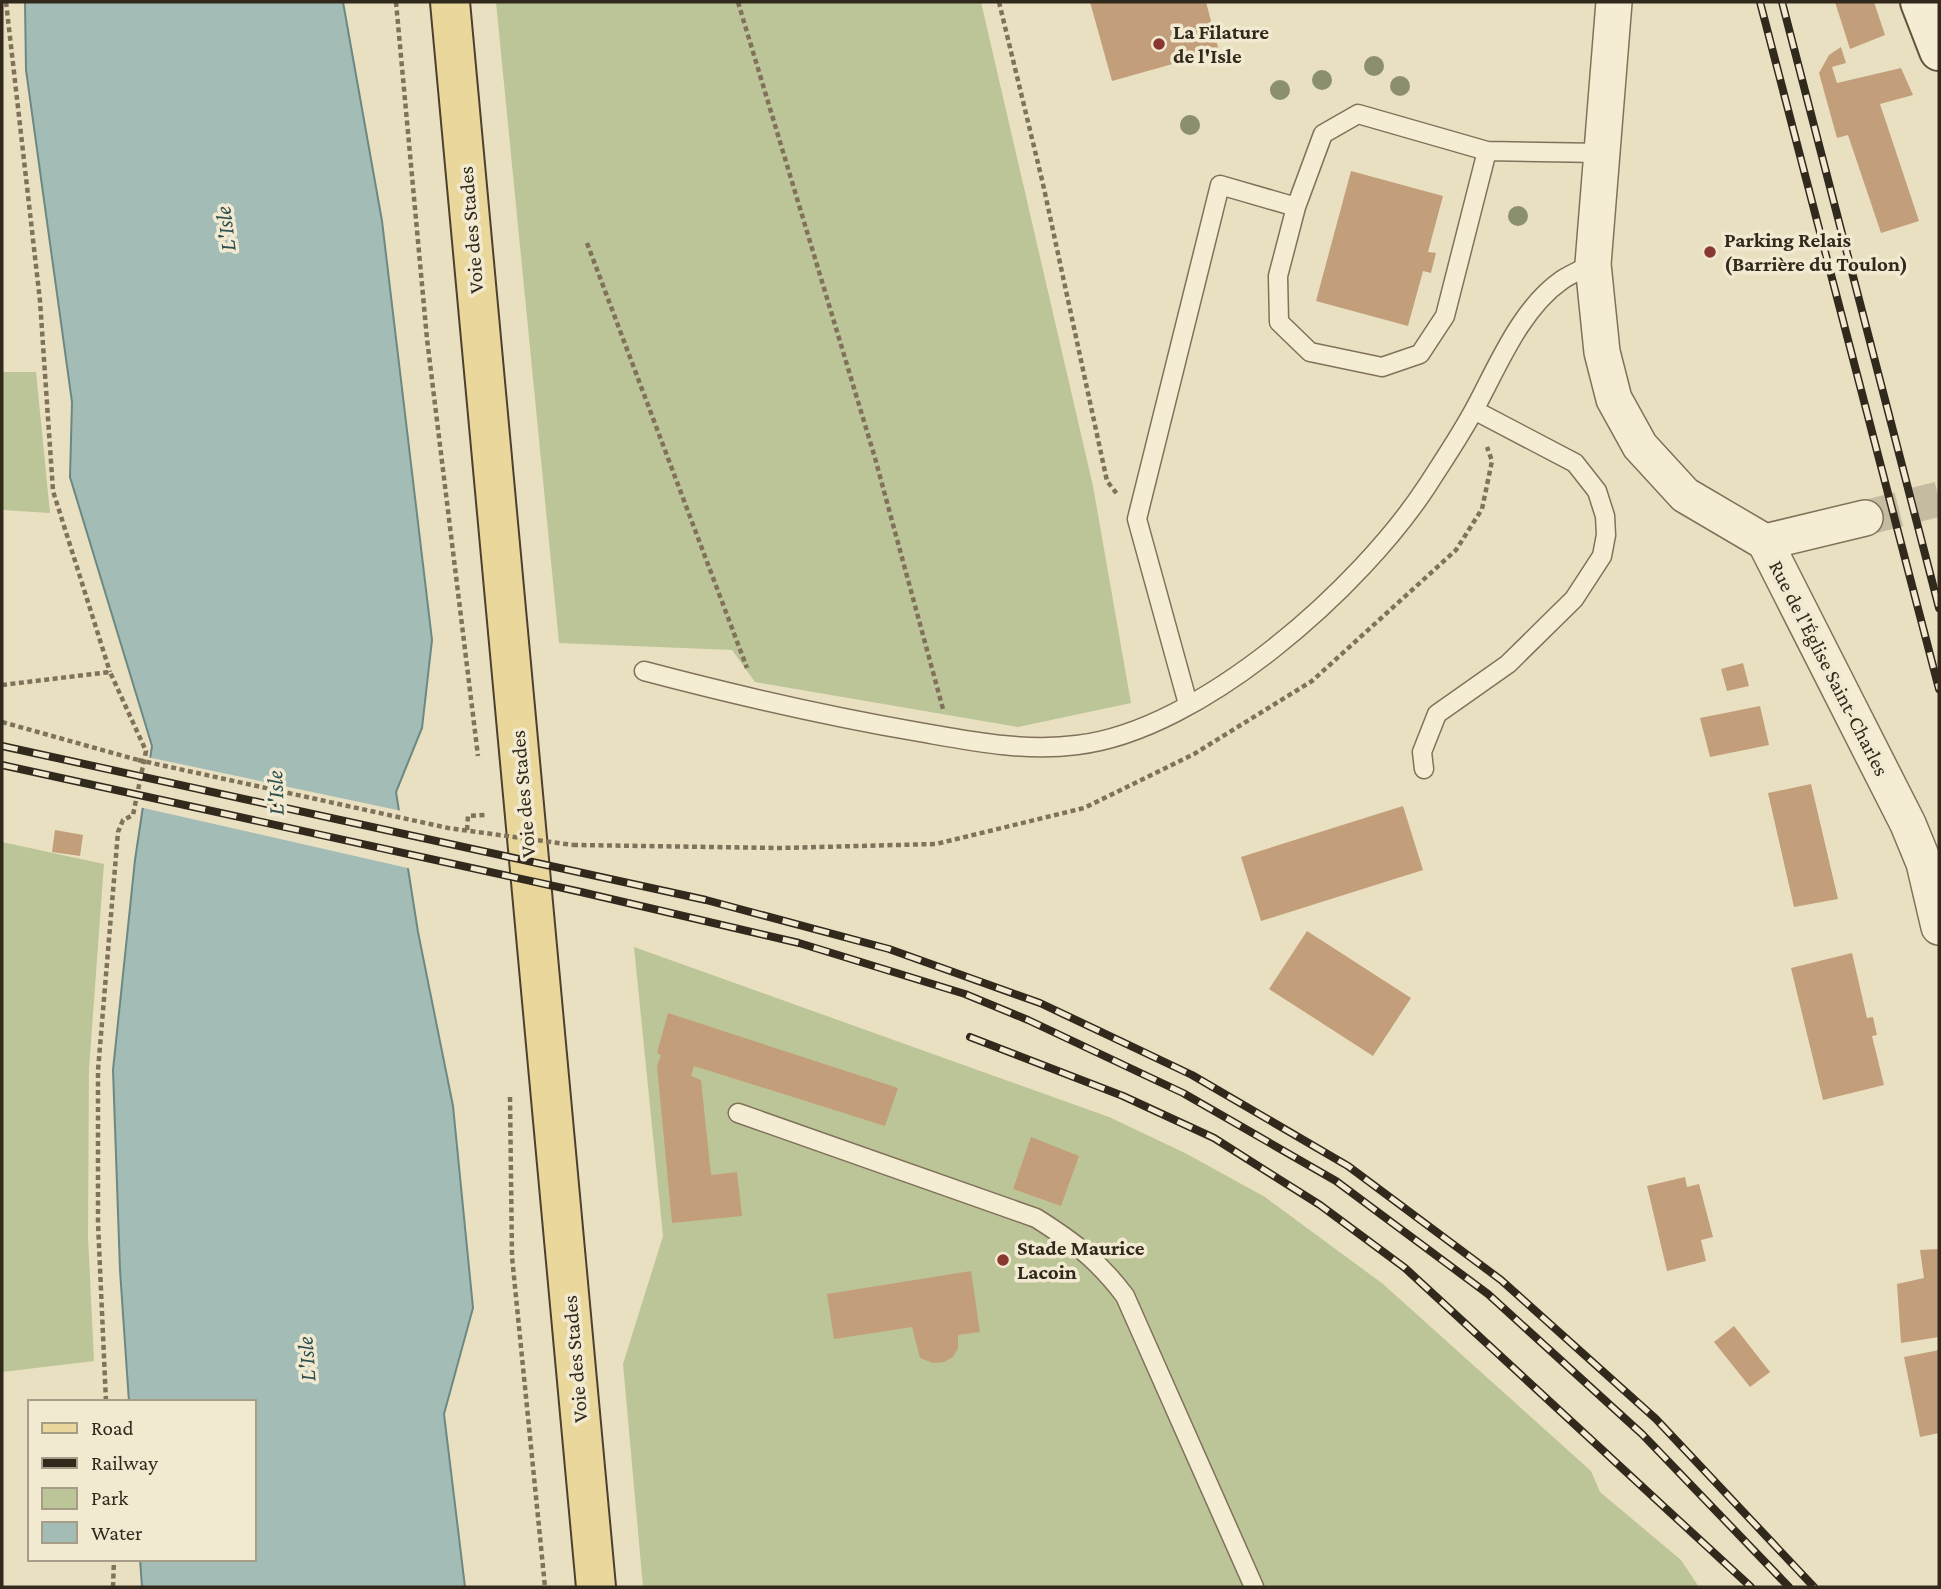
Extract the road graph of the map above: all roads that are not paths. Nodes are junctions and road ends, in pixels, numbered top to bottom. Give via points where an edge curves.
1 (450, 2) edge
2 (1614, 2) edge
3 (1920, 2) edge
4 (1939, 51) edge
5 (1487, 151) junction
6 (1602, 153) junction
7 (1296, 207) junction
8 (1593, 264) junction
9 (1474, 410) junction
10 (1866, 518) tunnel mouth
11 (1765, 542) junction
12 (644, 671) dead end
13 (1188, 704) junction
14 (1424, 769) dead end
15 (1939, 927) edge
16 (738, 1113) dead end
17 (596, 1587) edge
18 (1254, 1587) edge

1 - 17 main road, Voie des Stades
2 - 6 street, Rue de l'Église Saint-Charles
3 - 4 main road
5 - 6 lane
5 - 7 lane via 1358,114 1324,134
5 - 7 lane via 1445,316 1420,354 1382,367 1310,352 1279,321 1278,276
6 - 8 street, Rue de l'Église Saint-Charles
7 - 13 lane via 1220,185 1137,519
8 - 9 lane via 1545,295 1499,358
8 - 11 street, Rue de l'Église Saint-Charles via 1602,352 1614,399 1640,446 1685,495
9 - 13 lane via 1426,488 1355,574 1281,645
9 - 14 lane via 1575,463 1597,491 1606,535 1602,556 1574,599 1508,664 1437,715 1422,752
10 - 11 street
11 - 15 street, Rue de l'Église Saint-Charles via 1908,824 1924,863
12 - 13 lane via 759,701 1020,747 1078,745 1139,729
16 - 18 lane via 1036,1217 1101,1265 1125,1296

